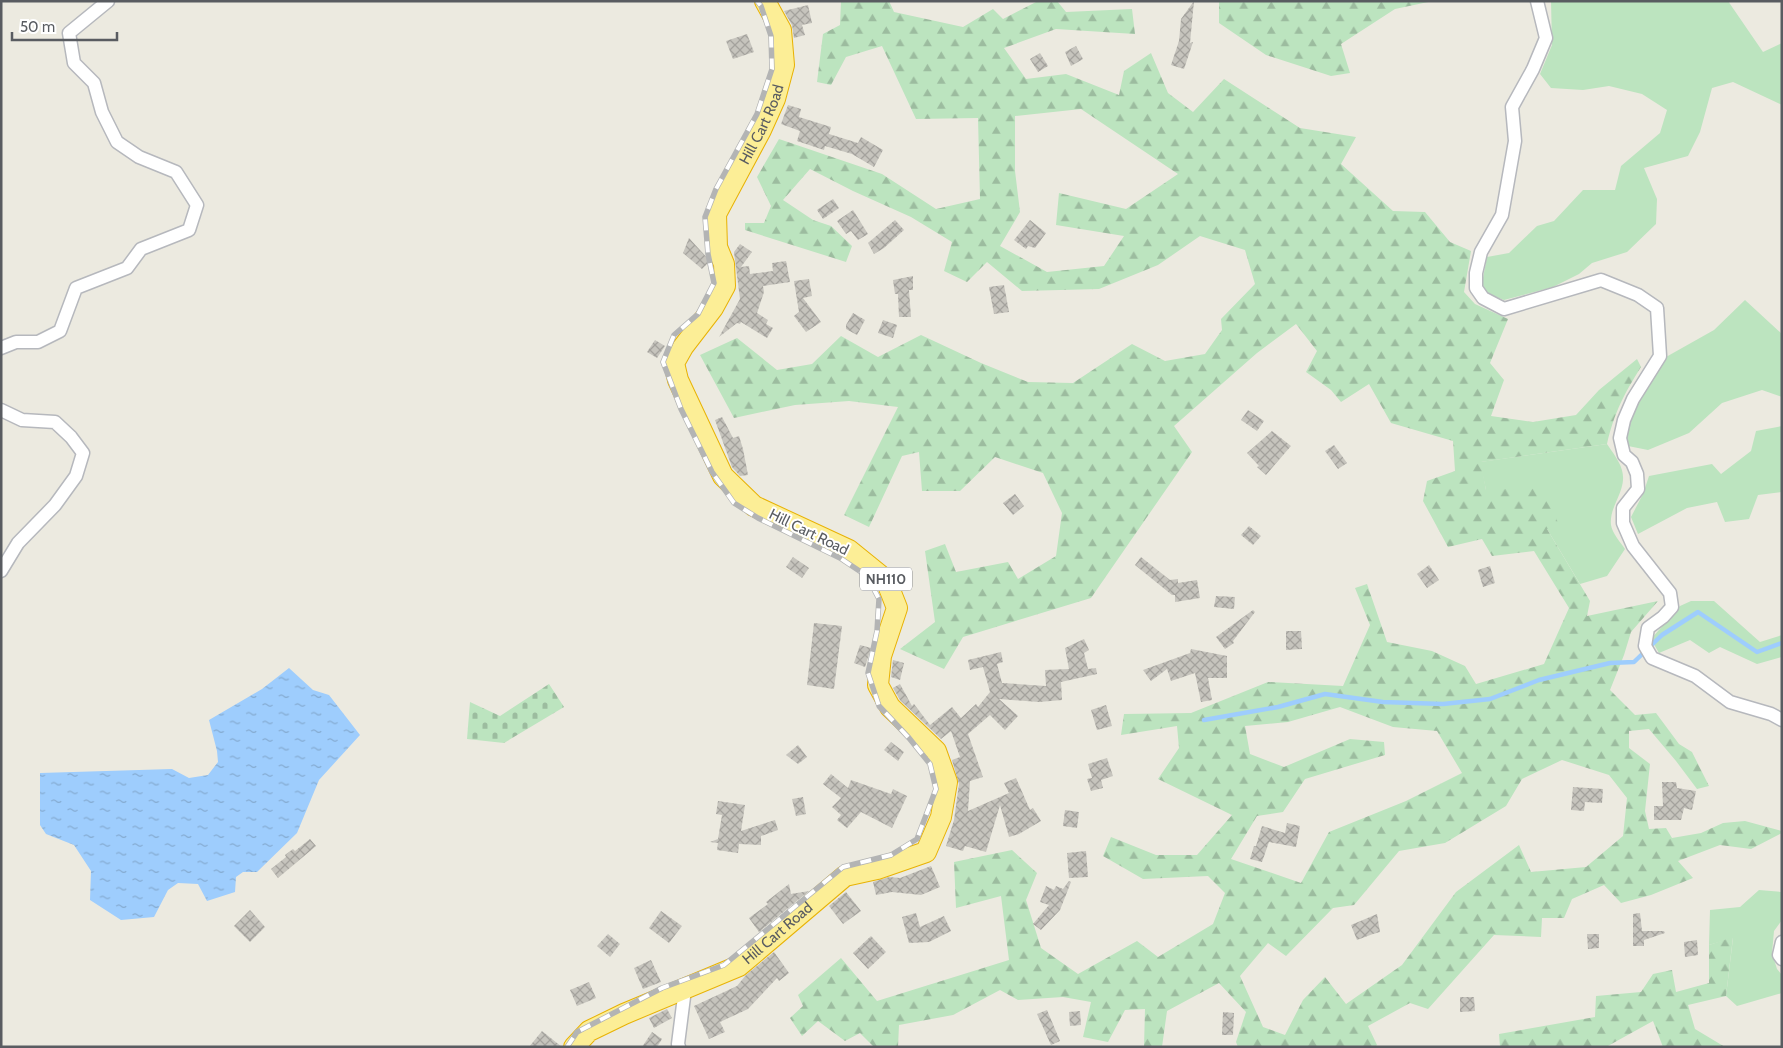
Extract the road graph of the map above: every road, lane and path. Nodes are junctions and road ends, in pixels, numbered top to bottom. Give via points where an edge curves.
1 (108, 1) edge
2 (765, 1) edge
3 (1537, 1) edge
4 (1, 348) edge
5 (1, 410) edge
6 (1, 571) edge
7 (1782, 720) edge
8 (1782, 942) edge
9 (1782, 959) edge
10 (685, 989) junction
11 (574, 1047) edge
12 (679, 1047) edge

1 - 4 street via 69,33 74,63 94,83 102,112 117,142 138,157 176,172 196,205 189,230 141,249 127,268 76,288 60,331 38,342 16,342
2 - 10 highway, Hill Cart Road / NH110 via 781,30 784,65 772,107 716,214 717,247 724,264 725,286 674,363 678,380 723,476 754,506 849,550 886,580 897,608 881,656 878,685 890,707 936,751 948,782 941,817 926,852 845,876 738,966
3 - 7 street via 1546,38 1512,107 1515,141 1502,215 1481,252 1476,288 1483,298 1504,309 1600,280 1638,295 1657,308 1660,356 1633,399 1620,438 1624,454 1632,462 1638,489 1624,508 1623,523 1633,546 1670,593 1672,607 1648,628 1645,646 1652,658 1695,676 1730,702
5 - 6 street via 22,420 55,422 83,453 76,476 55,505 18,543
8 - 9 street via 1779,955
10 - 11 highway, Hill Cart Road / NH110 via 589,1031
10 - 12 street

